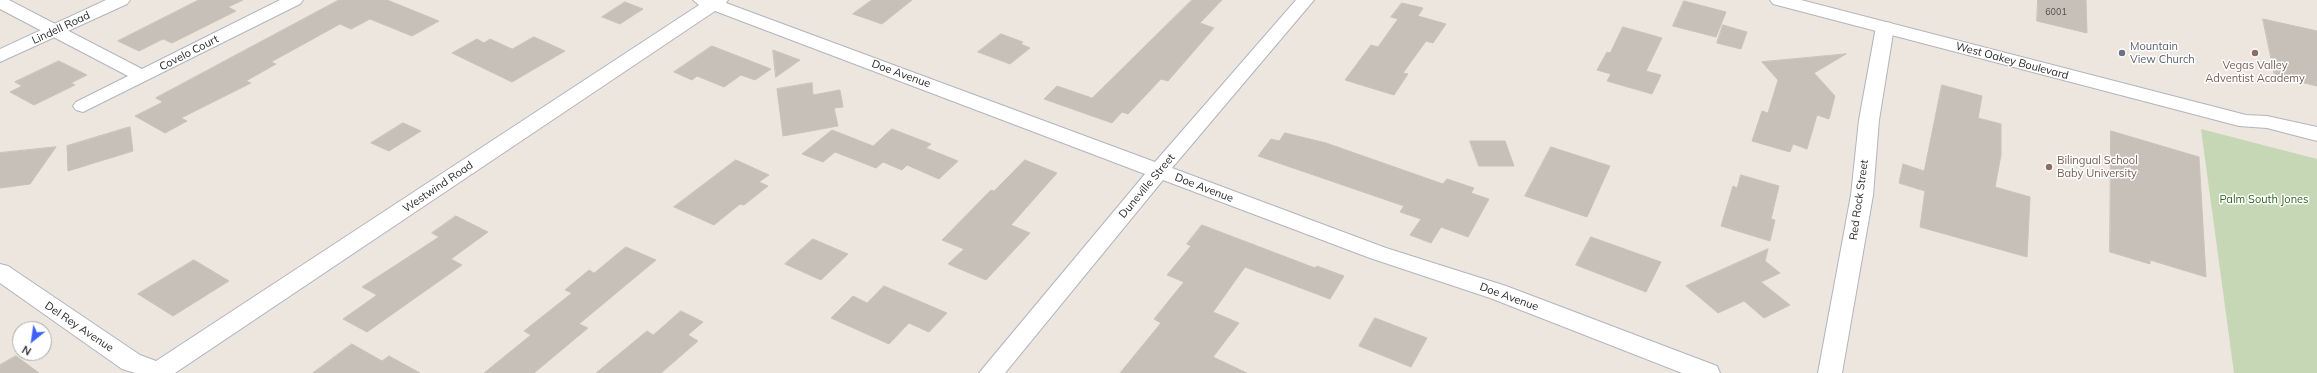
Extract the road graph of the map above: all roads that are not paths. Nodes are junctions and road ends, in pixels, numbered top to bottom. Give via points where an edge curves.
1 (121, 0) edge
2 (294, 0) edge
3 (1305, 0) edge
4 (1779, 0) edge
5 (711, 1) edge
6 (0, 2) edge
7 (1885, 28) junction
8 (54, 31) junction
9 (0, 56) edge
10 (142, 76) junction
11 (83, 106) dead end
12 (2246, 121) junction
13 (2317, 134) edge
14 (2317, 148) edge
15 (1159, 171) junction
16 (0, 272) edge
17 (159, 372) edge
18 (991, 373) edge
19 (1708, 373) edge
20 (1830, 373) edge

1 - 8 main road, Lindell Road
2 - 10 street, Covelo Court
3 - 15 street, Duneville Street
4 - 7 main road, West Oakey Boulevard
5 - 15 street, Doe Avenue
5 - 17 street, Westwind Road
6 - 8 street
7 - 12 main road, West Oakey Boulevard
7 - 20 street, Red Rock Street via 1870,120 1862,195
8 - 9 main road, Lindell Road
8 - 10 street
10 - 11 street, Covelo Court
12 - 13 main road, West Oakey Boulevard via 2267,122
12 - 14 main road, West Oakey Boulevard via 2266,135
15 - 18 street, Duneville Street
15 - 19 street, Doe Avenue via 1378,253 1498,292
16 - 17 street, Del Rey Avenue via 131,362

